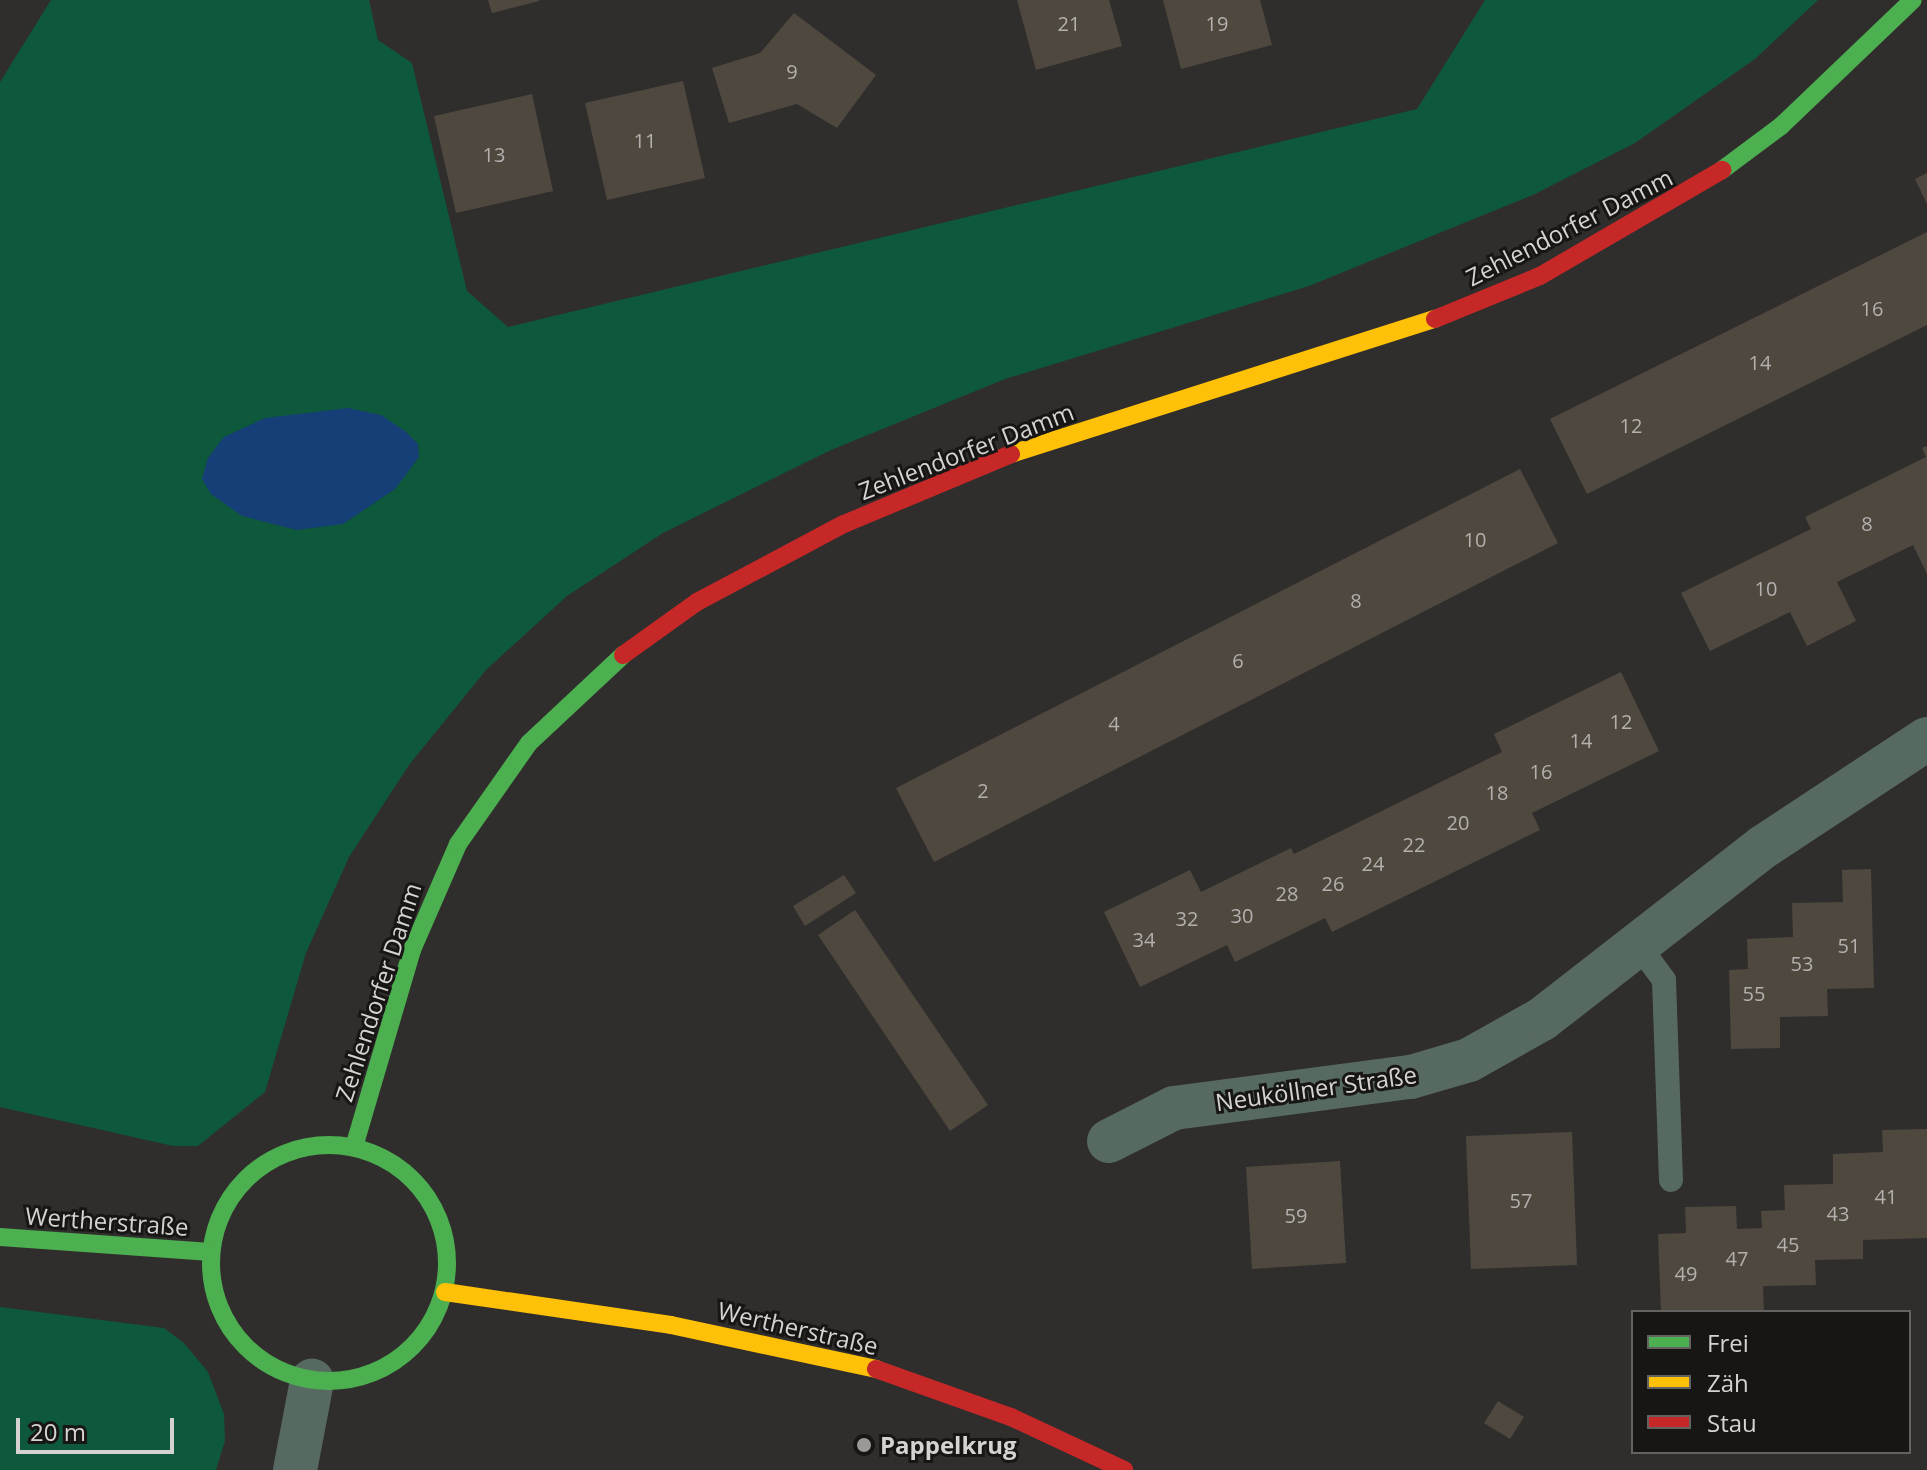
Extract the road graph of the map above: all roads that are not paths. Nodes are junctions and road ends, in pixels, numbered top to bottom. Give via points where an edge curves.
1 (1913, 0) edge
2 (1927, 739) edge
3 (1639, 946) junction
4 (1109, 1141) dead end
5 (354, 1147) junction
6 (1671, 1180) dead end
7 (0, 1237) edge
8 (210, 1252) junction
9 (445, 1292) junction
10 (312, 1381) junction
11 (295, 1470) edge
12 (1124, 1470) edge

1 - 5 street, Zehlendorfer Damm via 1781,126 1698,188 1540,276 1394,336 1033,446 928,487 844,524 697,602 630,648 529,743 458,844 412,950
2 - 3 street, Neuköllner Straße via 1763,847
3 - 4 street, Neuköllner Straße via 1542,1019 1469,1060 1411,1077 1174,1108
3 - 6 lane via 1664,980
5 - 8 street via 312,1145 263,1165 243,1181 220,1214
5 - 9 street via 388,1159 418,1183 439,1215 449,1254
7 - 8 street, Wertherstraße
8 - 10 street via 225,1322 248,1351 277,1370
9 - 10 street via 431,1324 400,1358 347,1381
9 - 12 street, Wertherstraße via 671,1325 884,1371 1011,1417
10 - 11 street

